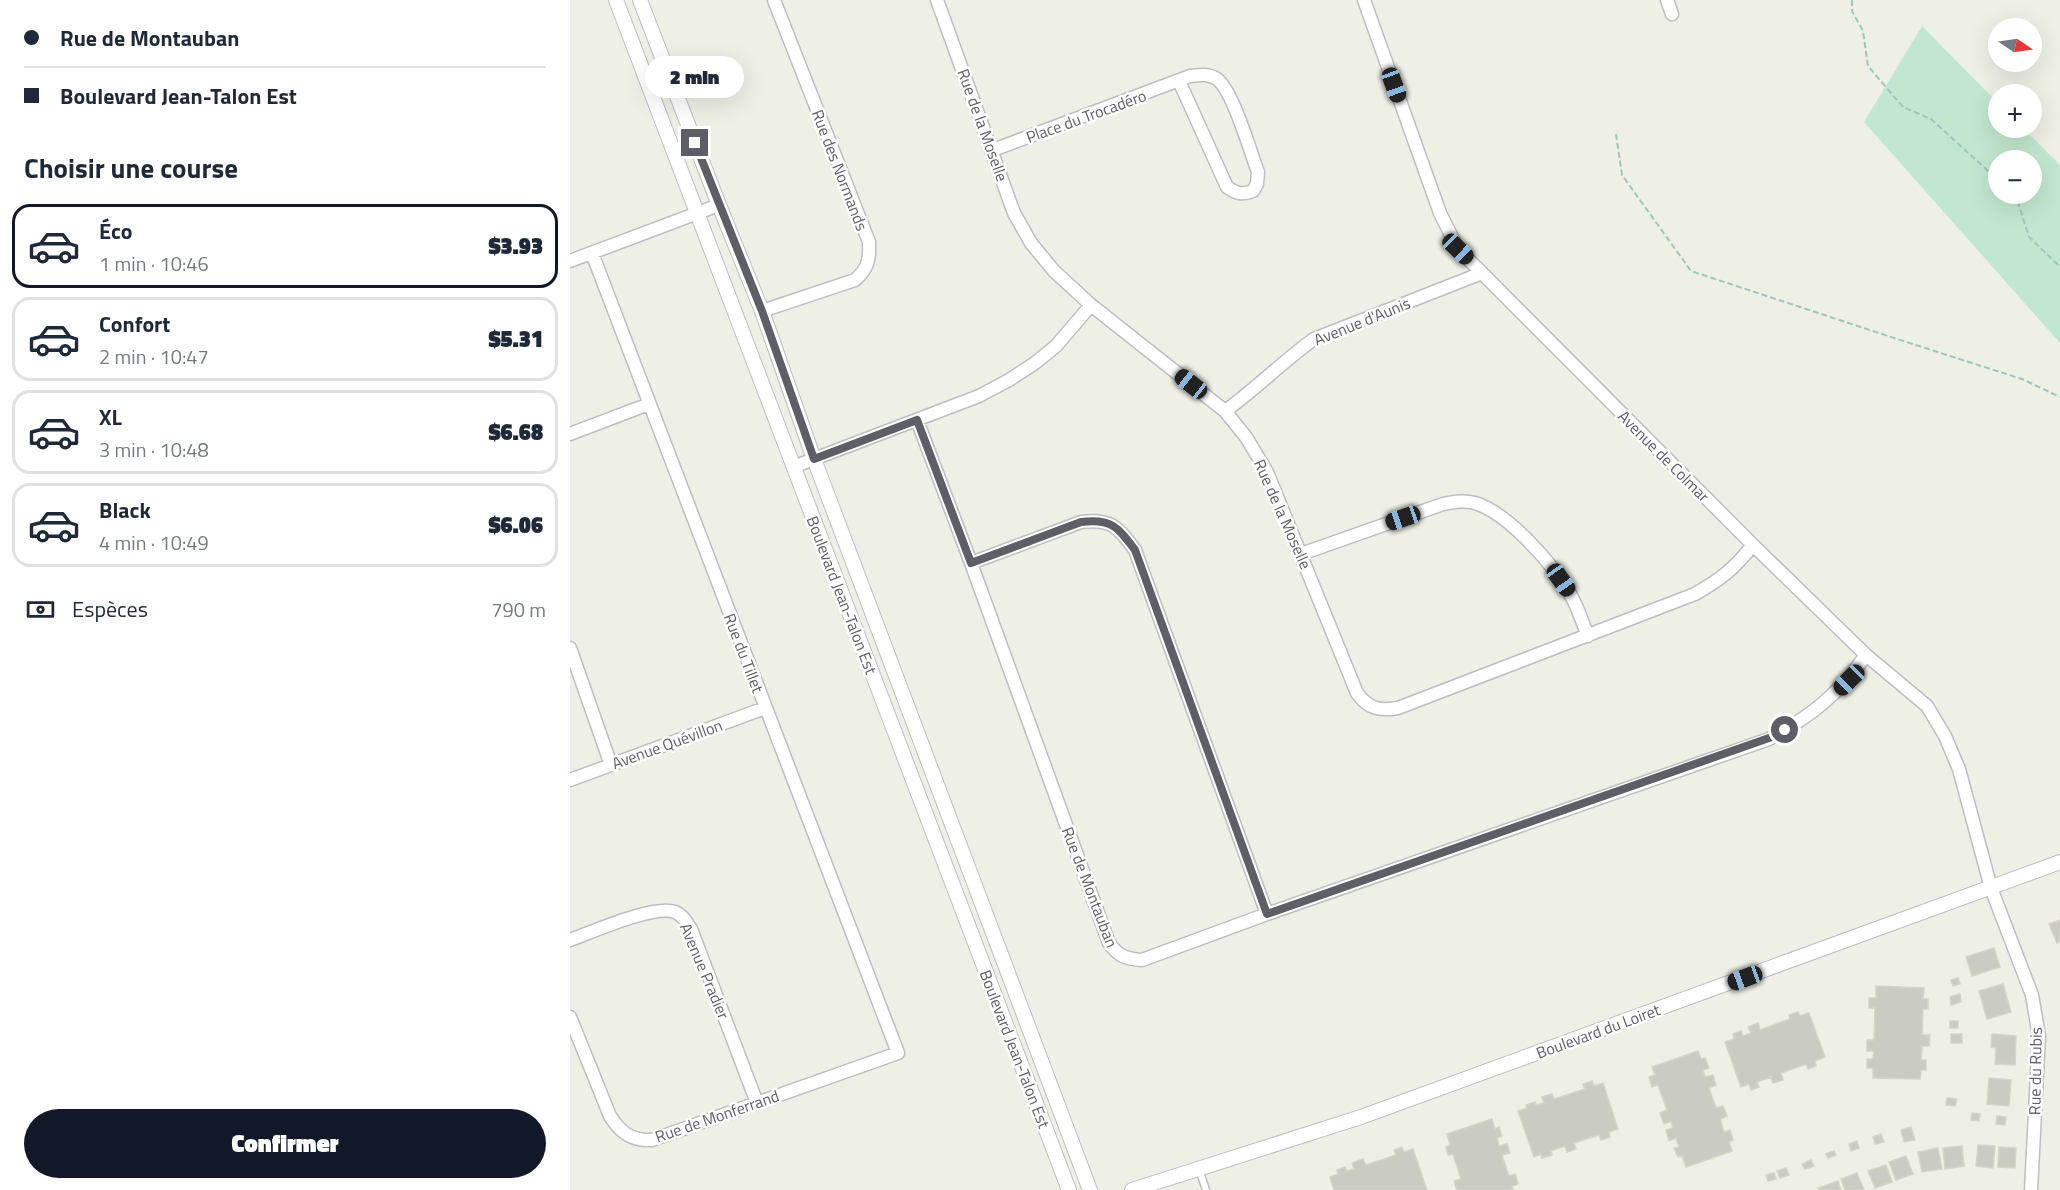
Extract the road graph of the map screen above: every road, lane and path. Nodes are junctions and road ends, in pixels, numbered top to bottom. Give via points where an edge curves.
1 (616, 0) edge
2 (640, 0) edge
3 (774, 0) edge
4 (1364, 0) edge
5 (1667, 0) edge
6 (1852, 0) edge
7 (939, 1) edge
8 (1672, 14) dead end
9 (1179, 81) junction
10 (1616, 134) dead end
11 (993, 150) junction
12 (1988, 171) edge
13 (2019, 204) edge
14 (718, 205) junction
15 (697, 213) junction
16 (592, 253) junction
17 (570, 261) edge
18 (2060, 267) edge
19 (1482, 273) junction
20 (1091, 305) junction
21 (762, 311) junction
22 (2060, 397) edge
23 (650, 404) junction
24 (1225, 411) junction
25 (917, 420) junction
26 (570, 434) edge
27 (814, 459) junction
28 (794, 467) junction
29 (1753, 545) junction
30 (1301, 554) junction
31 (971, 563) junction
32 (1588, 636) junction
33 (570, 648) edge
34 (1866, 655) junction
35 (765, 708) junction
36 (611, 765) junction
37 (570, 780) edge
38 (2060, 862) edge
39 (1991, 888) junction
40 (1267, 914) junction
41 (570, 940) edge
42 (570, 1017) edge
43 (898, 1053) joint
44 (757, 1102) junction
45 (1199, 1169) junction
46 (1069, 1190) edge
47 (1090, 1190) edge
48 (1132, 1190) edge
49 (1206, 1190) edge
50 (2031, 1190) edge

1 - 15 street, Boulevard Jean-Talon Est
2 - 14 street, Boulevard Jean-Talon Est
3 - 21 street, Rue des Normands via 869,242 870,254 864,273 855,280
4 - 19 street, Avenue de Colmar via 1440,213 1458,249
5 - 8 street
6 - 12 path via 1852,11 1863,31 1868,66 1904,107 1930,119
7 - 11 street, Rue de la Moselle
9 - 9 street, Place du Trocadéro via 1205,74 1227,90 1258,172 1253,191 1244,195 1227,187
9 - 11 street, Place du Trocadéro
10 - 22 path via 1622,175 1692,271 2022,379
11 - 20 street, Rue de la Moselle via 1014,213 1030,243
13 - 18 path via 2029,237
14 - 15 street
14 - 21 street, Boulevard Jean-Talon Est
15 - 16 street
15 - 28 street, Boulevard Jean-Talon Est
16 - 17 street
16 - 23 street, Rue du Tillet
19 - 24 street, Avenue d'Aunis via 1314,339
19 - 29 street, Avenue de Colmar
20 - 24 street, Rue de la Moselle
20 - 25 street via 1056,346 1035,363 979,396
21 - 27 street, Boulevard Jean-Talon Est
23 - 26 street
23 - 35 street, Rue du Tillet
24 - 30 street, Rue de la Moselle via 1267,472
25 - 27 street
25 - 31 street, Rue de Montauban
27 - 28 street
27 - 47 street, Boulevard Jean-Talon Est
28 - 46 street, Boulevard Jean-Talon Est
29 - 32 street, Rue de la Moselle via 1735,567 1702,590
29 - 34 street, Avenue de Colmar
30 - 32 street via 1443,504 1475,503 1522,534 1552,566 1571,595
30 - 32 street, Rue de la Moselle via 1357,693 1371,707 1398,708
31 - 40 street via 1081,522 1097,520 1122,532 1135,550
31 - 40 street, Rue de Montauban via 1109,943 1116,953 1142,960
33 - 36 street
34 - 39 street, Avenue de Colmar via 1927,706 1945,736 1959,769
34 - 40 street, Rue de Montauban via 1831,697 1800,722 1769,738
35 - 36 street, Avenue Quévillon
35 - 43 street, Rue du Tillet
36 - 37 street, Avenue Quévillon
38 - 39 street, Boulevard du Loiret
39 - 45 street, Boulevard du Loiret via 1361,1117
39 - 50 street, Rue du Rubis via 2032,995 2039,1036
41 - 44 street, Avenue Pradier via 652,911 675,912 683,917
42 - 44 street, Rue de Monferrand via 609,1116 624,1134 640,1141 652,1140
43 - 44 street, Rue de Monferrand
45 - 48 street, Boulevard du Loiret
45 - 49 lane

